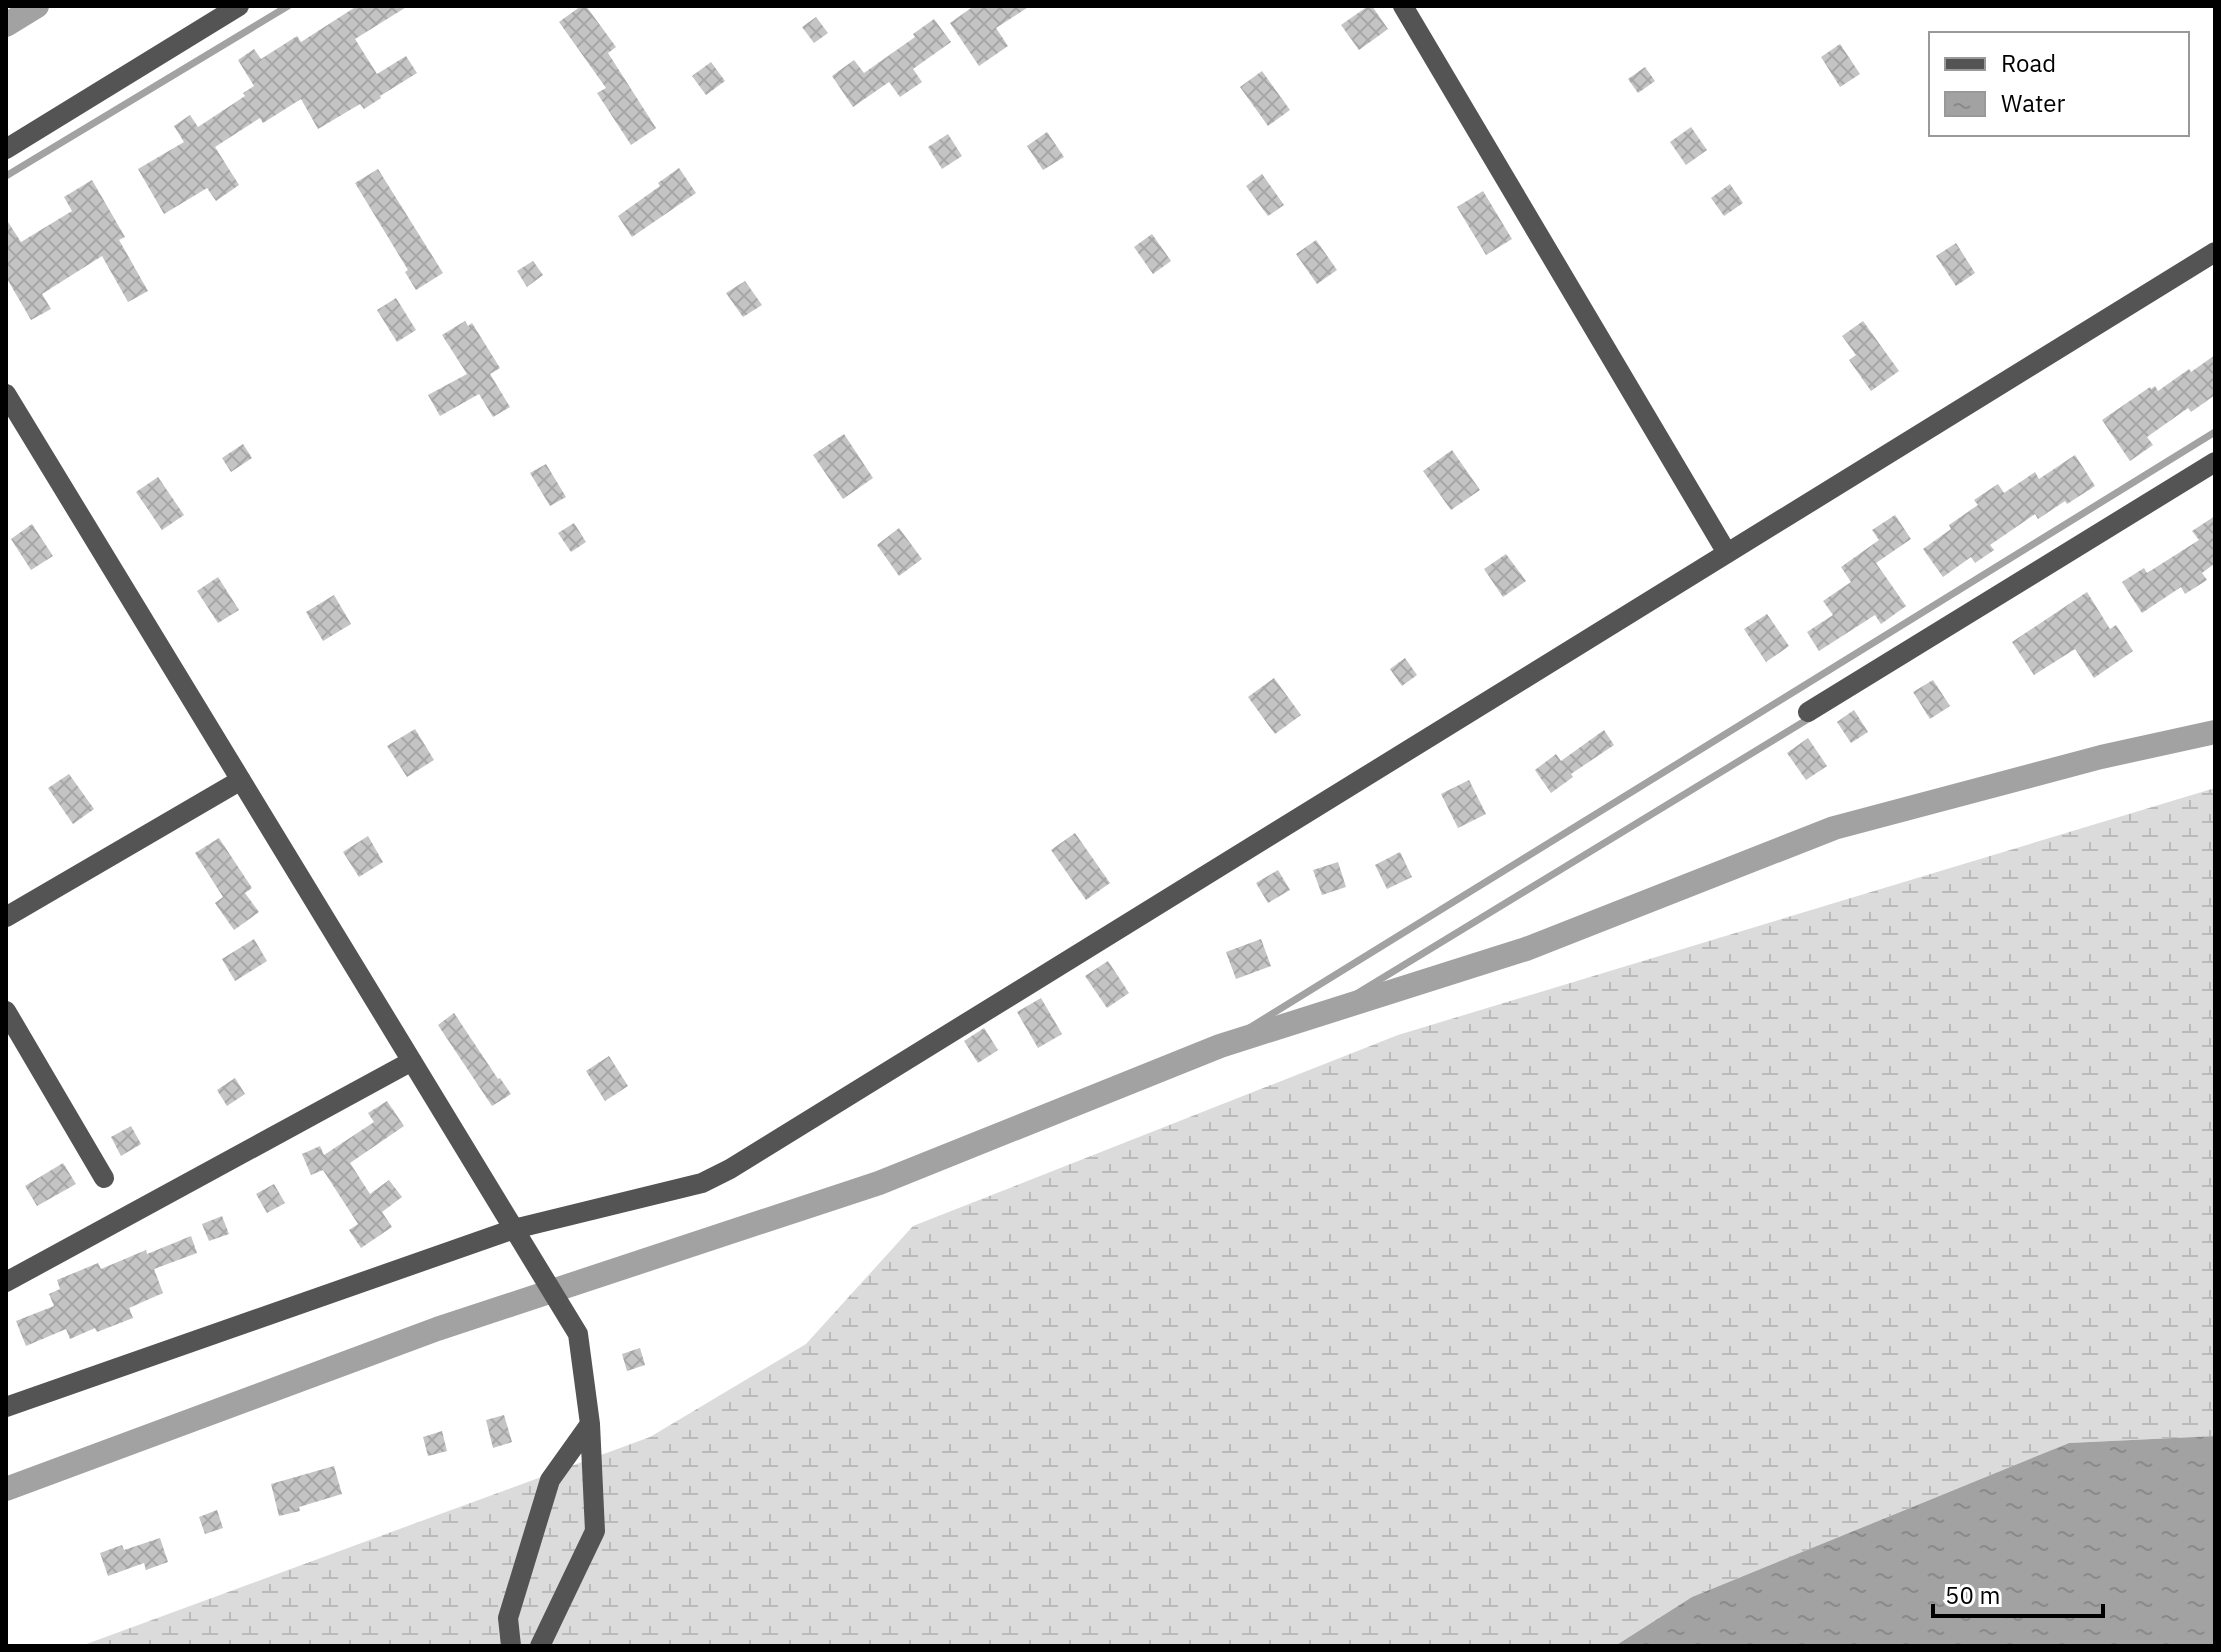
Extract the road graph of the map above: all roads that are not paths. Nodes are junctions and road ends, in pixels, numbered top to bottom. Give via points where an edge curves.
1 (239, 6) edge
2 (1403, 6) edge
3 (6, 149) edge
4 (2215, 252) edge
5 (6, 394) edge
6 (2215, 462) edge
7 (1727, 553) junction
8 (1808, 712) dead end
9 (241, 780) junction
10 (6, 917) edge
11 (6, 1011) edge
12 (412, 1061) junction
13 (104, 1178) dead end
14 (514, 1229) junction
15 (6, 1282) edge
16 (6, 1407) edge
17 (590, 1424) junction
18 (511, 1646) edge
19 (540, 1646) edge

1 - 3 street
2 - 7 street
4 - 7 street
5 - 9 street
6 - 8 street
7 - 14 street via 730,1169 702,1183
9 - 10 street
9 - 12 street
11 - 13 street
12 - 14 street
12 - 15 street
14 - 16 street
14 - 17 street via 578,1334
17 - 18 street via 550,1480 508,1618
17 - 19 street via 595,1531

